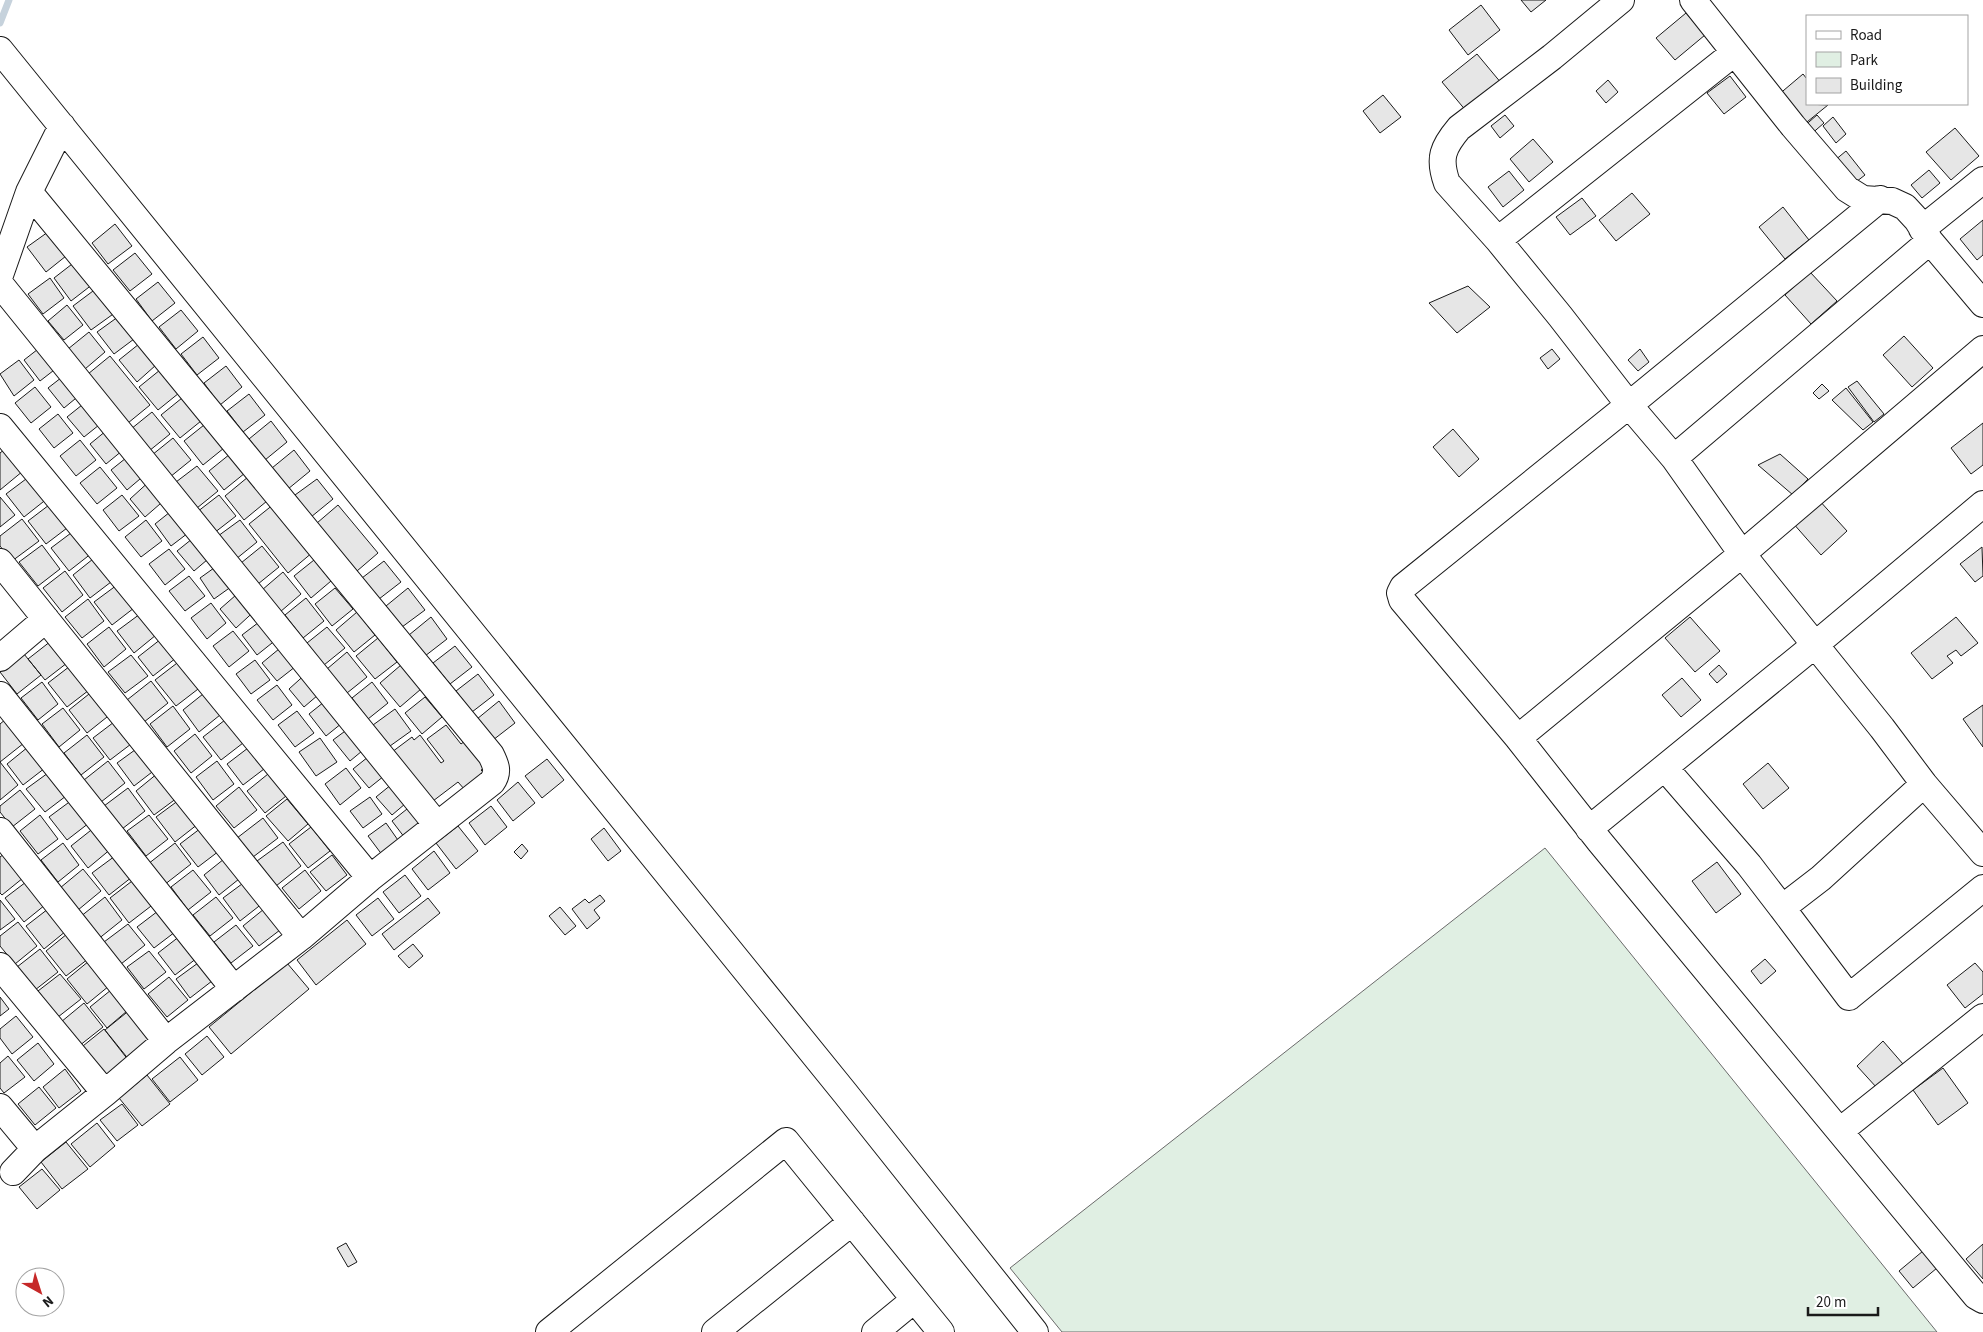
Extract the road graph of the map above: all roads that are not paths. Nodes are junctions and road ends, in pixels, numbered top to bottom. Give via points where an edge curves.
1 (1621, 0) edge
2 (1693, 0) edge
3 (0, 50) edge
4 (1734, 52) junction
5 (62, 126) junction
6 (1983, 180) edge
7 (29, 192) junction
8 (1880, 199) junction
9 (1926, 235) junction
10 (1498, 240) junction
11 (0, 275) edge
12 (0, 284) edge
13 (1983, 304) edge
14 (1983, 349) edge
15 (1629, 405) junction
16 (0, 427) edge
17 (1674, 458) junction
18 (1983, 504) edge
19 (1742, 554) junction
20 (0, 562) edge
21 (46, 619) junction
22 (1816, 644) junction
23 (0, 658) edge
24 (0, 694) edge
25 (1518, 738) junction
26 (1665, 768) junction
27 (1924, 784) junction
28 (437, 825) junction
29 (1589, 829) junction
30 (0, 830) edge
31 (1983, 852) edge
32 (370, 878) junction
33 (1983, 888) edge
34 (1782, 908) junction
35 (301, 937) junction
36 (0, 966) edge
37 (234, 989) junction
38 (1983, 1017) edge
39 (166, 1041) junction
40 (105, 1093) junction
41 (0, 1107) edge
42 (1840, 1131) junction
43 (35, 1149) junction
44 (13, 1172) dead end
45 (852, 1222) junction
46 (914, 1300) junction
47 (1983, 1300) edge
48 (548, 1332) edge
49 (715, 1332) edge
50 (875, 1332) edge
51 (941, 1332) edge
52 (1035, 1332) edge

1 - 10 street via 1459,128 1448,141 1442,172 1447,183
2 - 4 street
3 - 5 street
4 - 8 street via 1847,189 1862,199
4 - 10 street
5 - 7 street
5 - 52 street
6 - 9 street
7 - 11 street
7 - 28 street via 491,755 497,769 492,782
8 - 9 street via 1905,207
8 - 15 street
9 - 13 street
9 - 17 street
10 - 15 street
12 - 28 street
14 - 19 street
15 - 17 street
15 - 25 street via 1410,580 1400,593 1402,600
16 - 32 street
17 - 19 street
18 - 22 street
19 - 22 street
19 - 25 street
20 - 21 street
21 - 23 street
21 - 35 street
22 - 26 street
22 - 27 street
24 - 37 street
25 - 29 street
26 - 29 street
26 - 34 street
27 - 31 street
27 - 34 street via 1821,878
28 - 32 street
29 - 42 street
30 - 39 street
32 - 35 street
33 - 34 street via 1849,997
35 - 37 street
36 - 40 street
37 - 39 street
38 - 42 street
39 - 40 street
40 - 43 street
41 - 43 street
42 - 47 street via 1976,1296
43 - 44 street
45 - 46 street
45 - 48 street via 786,1141
45 - 49 street
46 - 50 street
46 - 51 street

